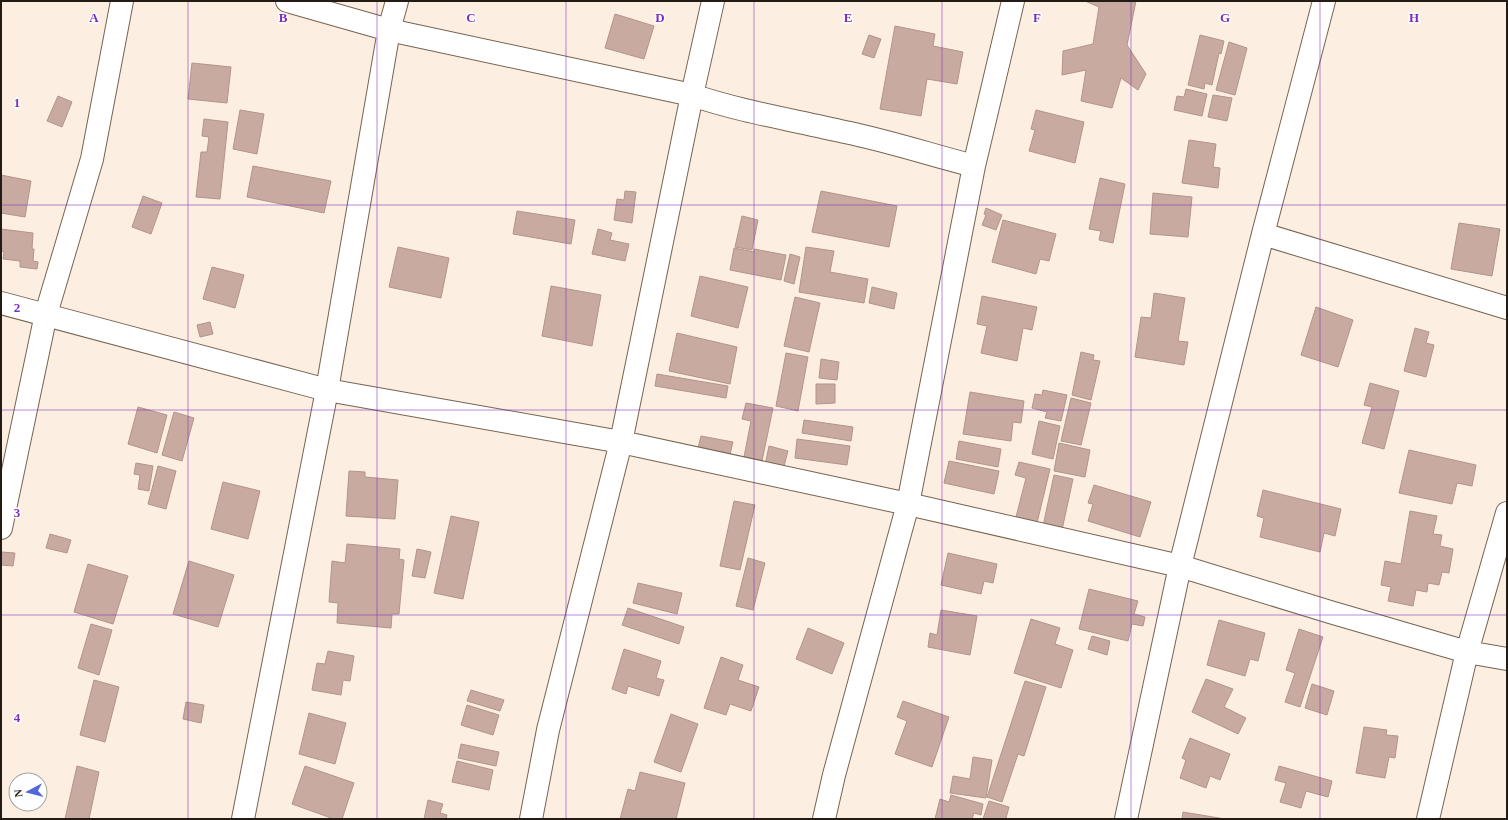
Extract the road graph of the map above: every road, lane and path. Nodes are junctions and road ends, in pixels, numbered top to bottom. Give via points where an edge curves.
1 (122, 1) edge
2 (287, 1) edge
3 (397, 1) edge
4 (713, 1) edge
5 (1014, 1) edge
6 (1324, 1) edge
7 (389, 30) junction
8 (692, 95) junction
9 (974, 166) junction
10 (1263, 234) junction
11 (1, 303) edge
12 (1507, 308) edge
13 (46, 314) junction
14 (327, 390) junction
15 (621, 442) junction
16 (908, 504) junction
17 (1507, 513) edge
18 (1, 528) edge
19 (1180, 566) junction
20 (1467, 652) junction
21 (1507, 659) edge
22 (243, 819) edge
23 (532, 819) edge
24 (824, 819) edge
25 (1126, 819) edge
26 (1428, 819) edge

1 - 13 street via 92,159
2 - 7 street
3 - 7 street
4 - 8 street
5 - 9 street
6 - 10 street
7 - 8 street
7 - 14 street
8 - 9 street
8 - 15 street
9 - 16 street
10 - 12 street
10 - 19 street
11 - 13 street
13 - 14 street
13 - 18 street
14 - 15 street
14 - 22 street
15 - 16 street
15 - 23 street via 548,730
16 - 19 street
16 - 24 street
17 - 20 street
19 - 20 street
19 - 25 street
20 - 21 street
20 - 26 street

